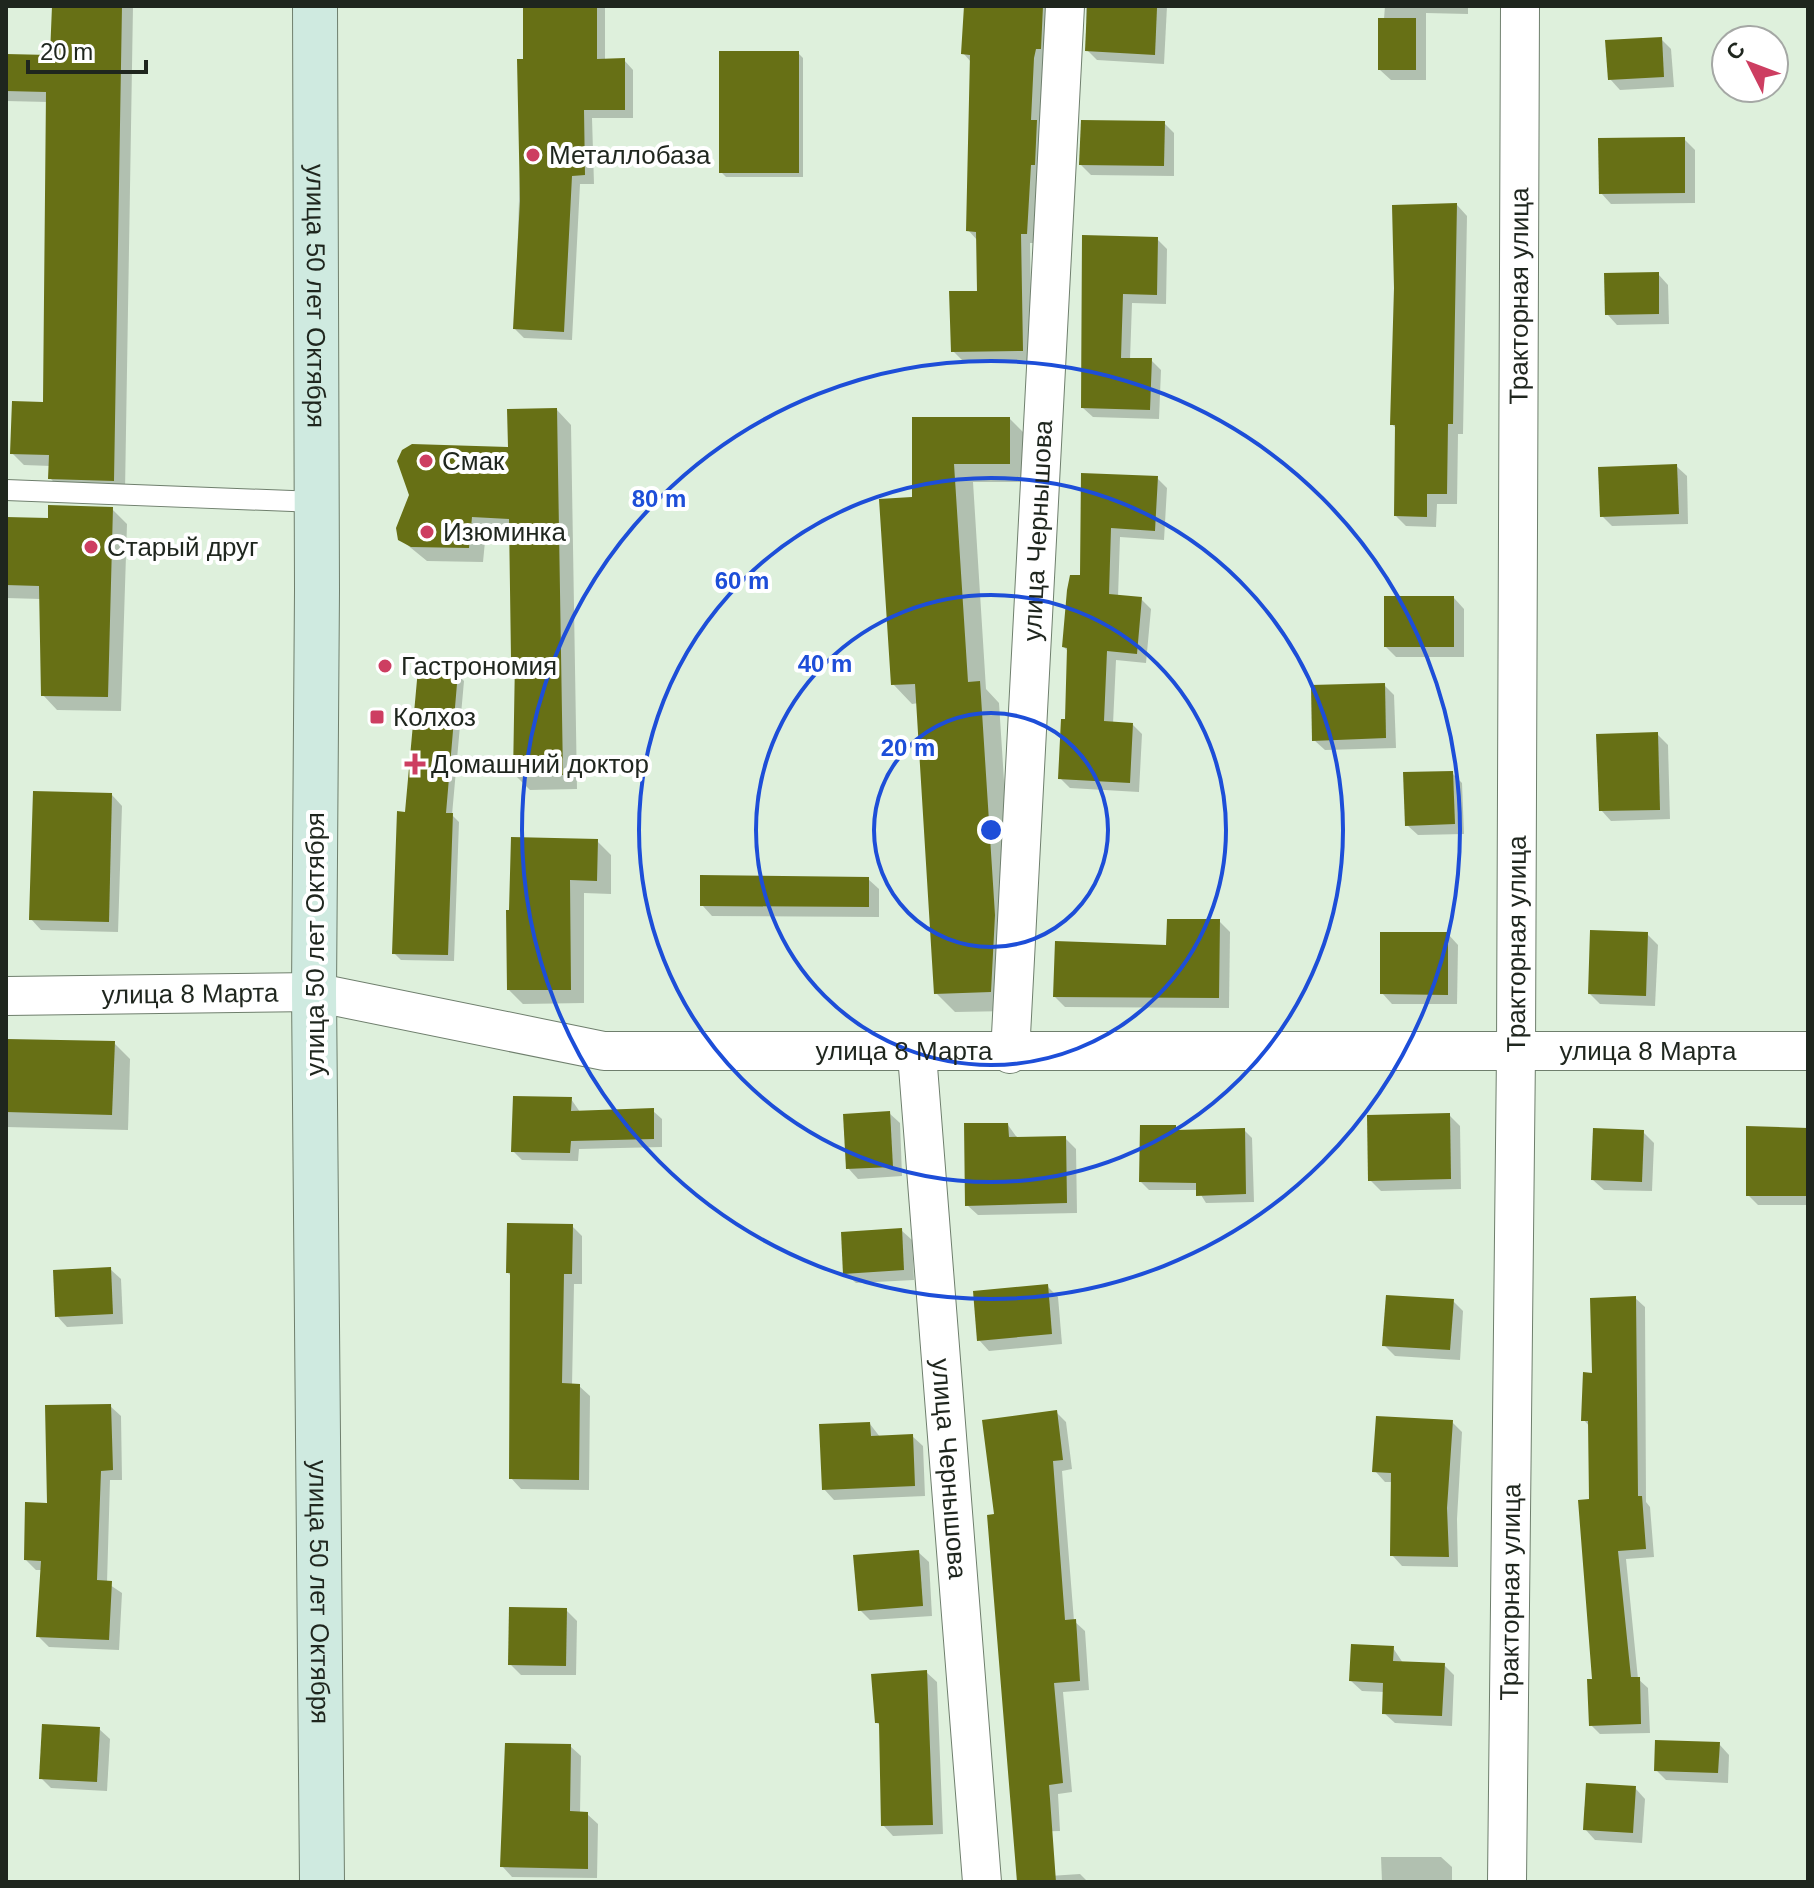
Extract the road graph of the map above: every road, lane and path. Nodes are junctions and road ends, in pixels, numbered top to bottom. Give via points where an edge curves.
1 (315, 6) edge
2 (1065, 6) edge
3 (1520, 6) edge
4 (6, 490) edge
5 (317, 502) junction
6 (314, 992) junction
7 (6, 996) edge
8 (1808, 1051) edge
9 (1516, 1052) junction
10 (917, 1054) junction
11 (1010, 1054) junction
12 (322, 1882) edge
13 (982, 1882) edge
14 (1507, 1882) edge

1 - 5 main road, улица 50 лет Октября
2 - 11 street, улица Чернышова
3 - 9 street, Тракторная улица
4 - 5 lane
5 - 6 main road, улица 50 лет Октября
6 - 7 street, улица 8 Марта
6 - 10 street, улица 8 Марта via 604,1051
6 - 12 main road, улица 50 лет Октября
8 - 9 street, улица 8 Марта
9 - 11 street, улица 8 Марта
9 - 14 street, Тракторная улица
10 - 11 street, улица 8 Марта
10 - 13 street, улица Чернышова

